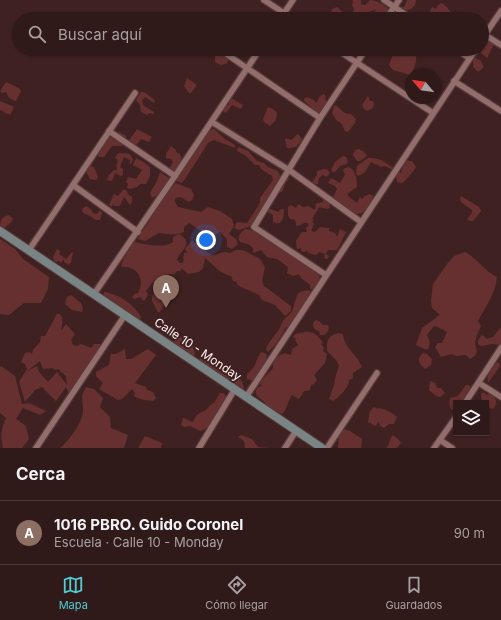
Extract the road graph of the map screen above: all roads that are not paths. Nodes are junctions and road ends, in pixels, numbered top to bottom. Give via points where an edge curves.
1 (264, 0) edge
2 (293, 0) edge
3 (384, 0) edge
4 (399, 0) edge
5 (395, 7) junction
6 (501, 11) edge
7 (282, 12) edge
8 (285, 12) edge
9 (391, 12) edge
10 (402, 12) edge
11 (489, 28) edge
12 (489, 40) edge
13 (501, 45) edge
14 (229, 56) edge
15 (255, 56) edge
16 (346, 56) edge
17 (362, 56) edge
18 (466, 56) edge
19 (469, 58) joint
20 (357, 63) junction
21 (247, 68) junction
22 (454, 81) junction
23 (135, 93) dead end
24 (501, 111) edge
25 (433, 113) junction
26 (320, 118) junction
27 (212, 122) junction
28 (109, 131) junction
29 (289, 170) junction
30 (175, 176) junction
31 (73, 185) junction
32 (361, 222) junction
33 (0, 231) edge
34 (138, 232) junction
35 (29, 250) junction
36 (326, 275) junction
37 (94, 294) junction
38 (125, 315) junction
39 (501, 348) edge
40 (377, 373) dead end
41 (479, 382) junction
42 (235, 389) junction
43 (246, 397) junction
44 (501, 397) edge
45 (467, 400) edge
46 (453, 421) edge
47 (296, 430) junction
48 (440, 440) junction
49 (36, 448) edge
50 (200, 448) edge
51 (285, 448) edge
52 (322, 448) edge
53 (327, 448) edge
54 (434, 448) edge
55 (452, 448) edge

1 - 7 street
2 - 8 street
3 - 5 street
4 - 5 street
5 - 9 street
5 - 10 street
6 - 11 street
12 - 13 street
14 - 21 street
15 - 21 street
16 - 20 street
17 - 20 street
18 - 19 street
19 - 22 street
20 - 25 street
20 - 26 street
21 - 26 street
21 - 27 street
22 - 24 street
22 - 25 street
23 - 28 street
25 - 32 street
26 - 29 street
27 - 29 street
27 - 30 street
28 - 30 street
28 - 31 street
29 - 32 street
29 - 36 street via 254,227
30 - 34 street
31 - 34 street
31 - 35 street
32 - 36 street
33 - 35 street, Calle 10 - Monday
34 - 37 street
35 - 37 street, Calle 10 - Monday
36 - 43 street
37 - 38 street, Calle 10 - Monday
38 - 42 street, Calle 10 - Monday
38 - 49 street
39 - 41 street
40 - 53 street
41 - 44 street
41 - 45 street
42 - 43 street, Calle 10 - Monday
42 - 50 street
43 - 47 street, Calle 10 - Monday
46 - 48 street
47 - 51 street
47 - 52 street, Calle 10 - Monday
48 - 54 street
48 - 55 street

